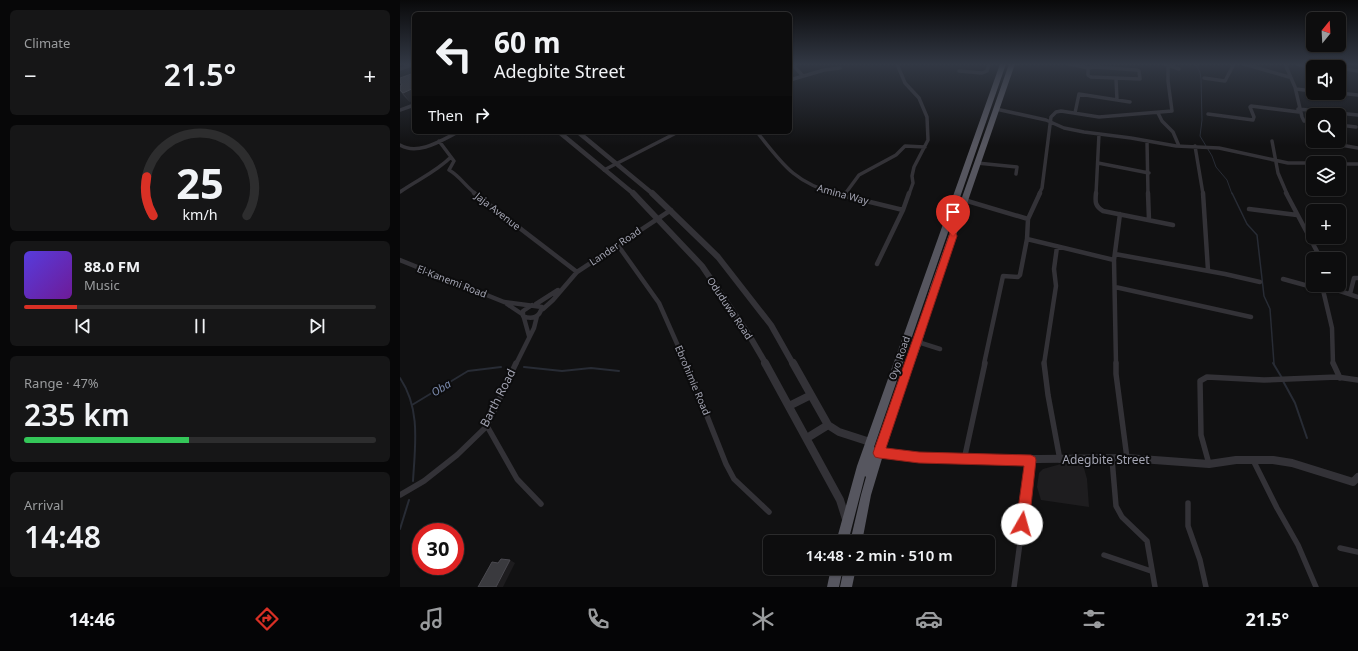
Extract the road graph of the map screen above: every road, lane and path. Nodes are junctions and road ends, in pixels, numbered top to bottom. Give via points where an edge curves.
1 (913, 91) edge
2 (993, 91) edge
3 (1002, 91) edge
4 (1117, 91) edge
5 (1170, 91) edge
6 (1296, 91) edge
7 (1346, 94) edge
8 (1358, 95) edge
9 (1117, 100) junction
10 (1130, 102) dead end
11 (412, 106) edge
12 (996, 109) junction
13 (400, 110) edge
14 (1299, 111) junction
15 (1075, 113) junction
16 (1158, 113) junction
17 (1208, 114) dead end
18 (1358, 115) edge
19 (1306, 121) edge
20 (1051, 124) junction
21 (1346, 126) edge
22 (1356, 127) dead end
23 (454, 134) edge
24 (561, 134) edge
25 (580, 134) edge
26 (674, 134) edge
27 (759, 134) edge
28 (1098, 134) junction
29 (1147, 140) junction
30 (439, 141) junction
31 (1272, 141) dead end
32 (400, 144) edge
33 (1179, 146) junction
34 (1195, 146) junction
35 (1346, 146) edge
36 (925, 147) junction
37 (1358, 148) edge
38 (451, 157) junction
39 (1276, 161) junction
40 (977, 163) junction
41 (1098, 163) junction
42 (1306, 163) edge
43 (616, 164) junction
44 (1346, 164) edge
45 (1358, 164) edge
46 (604, 170) junction
47 (1149, 173) junction
48 (1016, 174) dead end
49 (400, 192) edge
50 (844, 195) junction
51 (964, 200) junction
52 (1249, 209) dead end
53 (671, 210) junction
54 (903, 210) junction
55 (1120, 214) junction
56 (1297, 215) junction
57 (658, 217) junction
58 (1028, 219) junction
59 (1149, 220) junction
60 (1173, 225) dead end
61 (1027, 239) junction
62 (618, 244) junction
63 (938, 245) junction
64 (948, 247) junction
65 (1057, 247) junction
66 (1317, 252) edge
67 (1115, 254) junction
68 (400, 260) edge
69 (1114, 260) junction
70 (877, 264) dead end
71 (1208, 270) junction
72 (577, 272) junction
73 (1358, 278) edge
74 (1283, 279) dead end
75 (1260, 282) dead end
76 (1306, 283) edge
77 (563, 286) junction
78 (1115, 287) junction
79 (1326, 292) edge
80 (1343, 292) edge
81 (1350, 294) junction
82 (1358, 297) edge
83 (504, 302) junction
84 (533, 304) junction
85 (542, 309) junction
86 (523, 316) junction
87 (537, 316) junction
88 (1251, 317) dead end
89 (529, 336) junction
90 (918, 342) junction
91 (940, 349) dead end
92 (1340, 378) junction
93 (1358, 380) edge
94 (811, 395) junction
95 (789, 406) junction
96 (828, 425) junction
97 (487, 426) junction
98 (807, 438) junction
99 (870, 442) junction
100 (879, 453) junction
101 (1127, 458) junction
102 (1112, 459) junction
103 (964, 460) junction
104 (1031, 460) junction
105 (1060, 460) junction
106 (1253, 460) junction
107 (1209, 464) junction
108 (872, 476) junction
109 (1356, 481) edge
110 (854, 492) junction
111 (400, 495) edge
112 (866, 495) junction
113 (1188, 503) dead end
114 (541, 504) dead end
115 (769, 512) dead end
116 (846, 523) junction
117 (843, 535) edge
118 (857, 535) edge
119 (1340, 548) dead end
120 (1358, 552) edge
121 (1104, 555) dead end
122 (1151, 571) junction
123 (836, 575) edge
124 (849, 575) edge
125 (833, 587) edge
126 (846, 587) edge
127 (1014, 587) edge
128 (1155, 587) edge
129 (1206, 587) edge
130 (1316, 587) edge

1 - 36 street via 919,98 927,117 928,140
2 - 63 highway, Oyo Road
3 - 12 highway, Oyo Road
4 - 9 street
5 - 16 street via 1172,111
6 - 14 street
7 - 8 street
9 - 10 street
9 - 15 street via 1079,94
11 - 13 street
12 - 20 street via 1046,120
12 - 40 highway, Oyo Road
14 - 17 street via 1251,106 1253,120
14 - 18 street
14 - 19 street
15 - 16 street via 1099,117
15 - 20 street via 1056,112 1051,118
16 - 33 street via 1173,132
20 - 28 street
20 - 58 street via 1042,188
21 - 22 street
23 - 30 street
24 - 46 street, Oduduwa Road
25 - 43 street, Oduduwa Road
26 - 43 street
27 - 50 street, Amina Way via 785,167 796,176
28 - 29 street
28 - 41 street
29 - 33 street
29 - 47 street
30 - 32 street via 420,149 409,150
30 - 38 street, Jaja Avenue
31 - 39 street
33 - 34 street
34 - 39 street
34 - 71 street via 1207,221
35 - 37 street
36 - 50 street via 905,146 900,154 860,174
36 - 54 street via 914,167 913,183
38 - 49 street via 441,167
38 - 72 street, Jaja Avenue via 454,161 449,170 457,174 469,189
39 - 42 street
39 - 56 street via 1278,173
40 - 48 street via 1017,167
40 - 51 highway, Oyo Road
41 - 47 street
41 - 55 street via 1095,203 1103,211
43 - 46 street
43 - 53 street, Oduduwa Road
44 - 45 street
46 - 57 street, Oduduwa Road
47 - 59 street
50 - 54 street, Amina Way
51 - 58 street
51 - 64 highway, Oyo Road
52 - 56 street
53 - 57 street, Lander Road
53 - 94 street, Oduduwa Road via 718,257 748,294 771,325
54 - 70 street
55 - 59 street
55 - 67 street
56 - 66 street
57 - 62 street, Lander Road
57 - 95 street, Oduduwa Road via 702,266 728,303
58 - 61 street
59 - 60 street
61 - 65 street
61 - 103 street via 1020,276 1003,276 970,421
62 - 72 street, Lander Road
62 - 115 street, Ebrohimie Road via 659,302 726,464 734,478
63 - 64 highway
63 - 99 highway, Oyo Road
64 - 90 highway, Oyo Road
65 - 69 street
65 - 105 street via 1054,269 1056,286 1044,366
67 - 69 street
67 - 71 street
68 - 83 street, El-Kanemi Road
69 - 78 street
71 - 75 street
72 - 77 street, Lander Road
73 - 81 street via 1354,278
74 - 76 street
77 - 84 street, Lander Road via 546,299
77 - 85 street, Lander Road
78 - 88 street
78 - 101 street via 1116,374
79 - 92 street via 1332,328 1333,366
80 - 81 street
81 - 82 street
83 - 84 street, El-Kanemi Road
83 - 86 street, El-Kanemi Road
84 - 85 street via 541,305
84 - 86 street, Lander Road via 525,308
85 - 87 street, Lander Road
86 - 87 street via 530,319
86 - 89 street
87 - 89 street, Barth Road
89 - 97 street, Barth Road
90 - 91 street
90 - 100 highway, Oyo Road
92 - 93 street
92 - 107 street via 1202,378 1201,435
94 - 95 street
94 - 96 street, Oduduwa Road
95 - 98 street, Oduduwa Road
96 - 98 street
96 - 99 street via 839,432
97 - 111 street, Barth Road via 457,455 424,481
97 - 114 street via 517,479
98 - 116 street, Oduduwa Road via 843,507
99 - 108 highway via 872,449 868,472
99 - 110 highway, Oyo Road
100 - 103 street, Adegbite Street
100 - 108 highway, Oyo Road
101 - 102 street, Adegbite Street
101 - 107 street, Adegbite Street
102 - 105 street, Adegbite Street
102 - 122 street via 1116,506 1122,517 1147,542
103 - 104 street, Adegbite Street
104 - 105 street, Adegbite Street
104 - 127 street
106 - 107 street, Adegbite Street
106 - 109 street, Adegbite Street via 1292,463
106 - 130 street via 1298,545
108 - 112 highway, Oyo Road
110 - 112 highway
110 - 116 highway, Oyo Road
112 - 118 highway, Oyo Road
113 - 129 street via 1188,526
116 - 117 highway, Oyo Road
119 - 120 street
121 - 122 street
122 - 128 street
123 - 125 highway
124 - 126 highway

